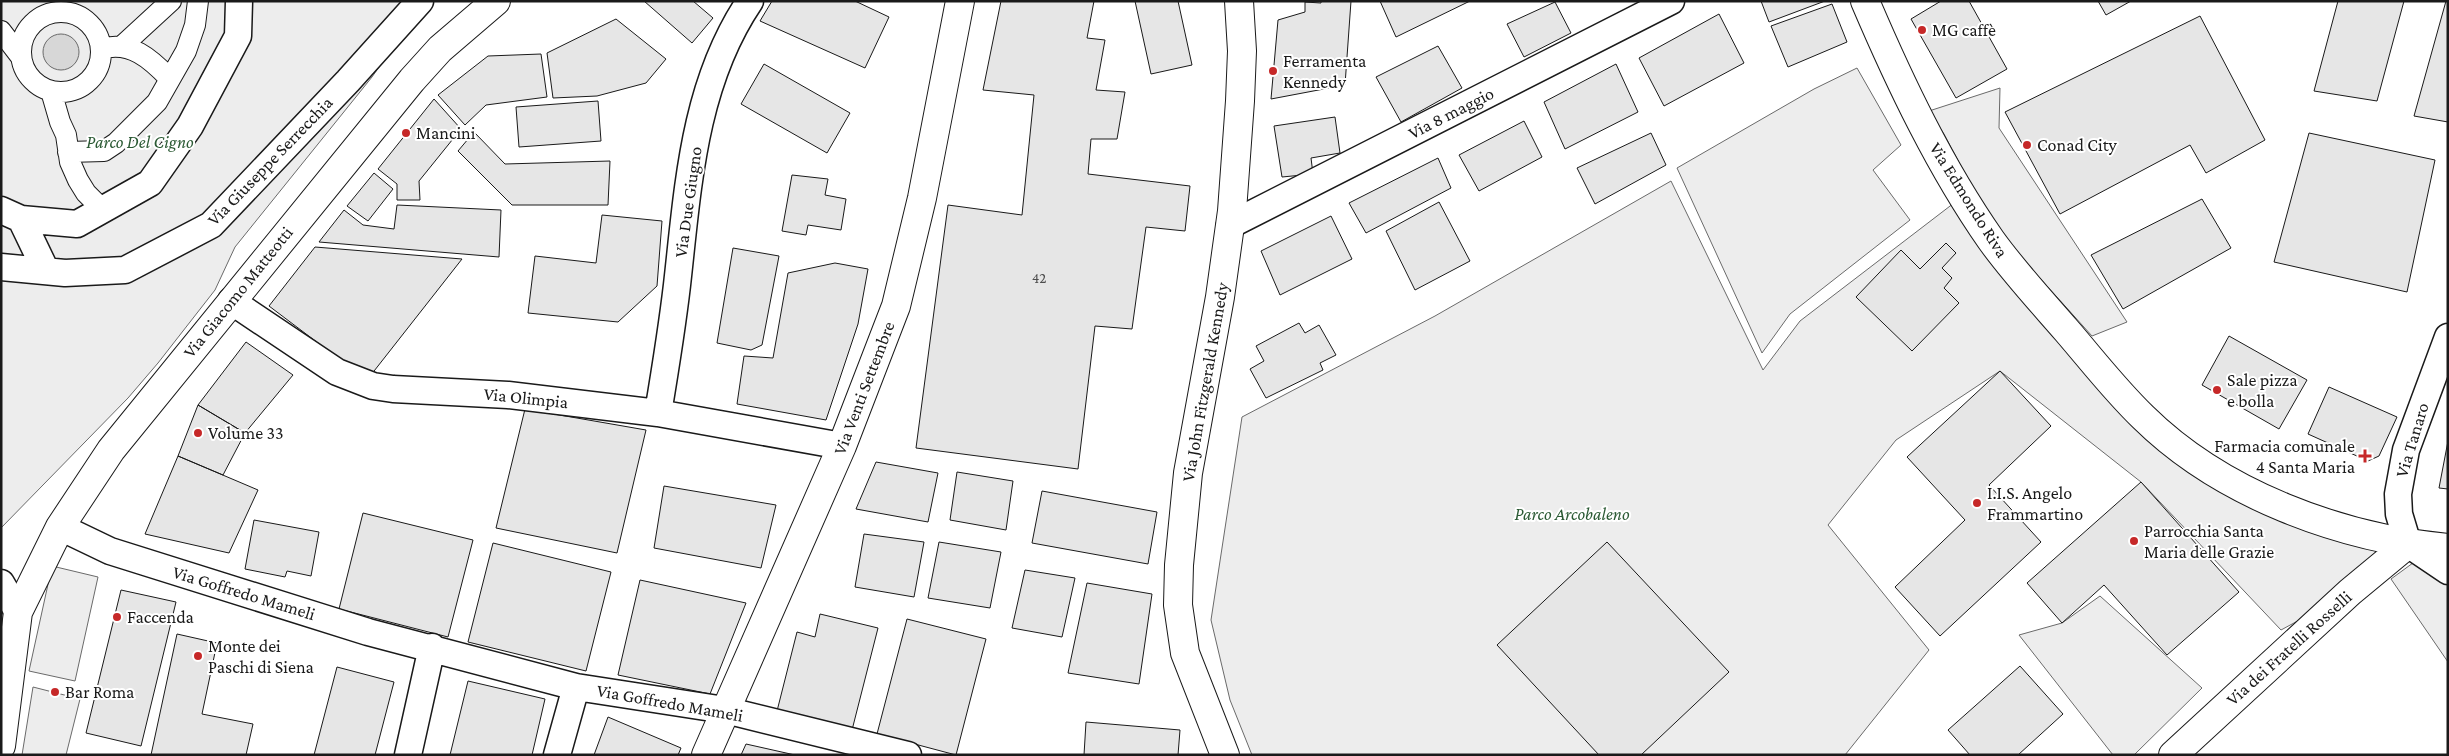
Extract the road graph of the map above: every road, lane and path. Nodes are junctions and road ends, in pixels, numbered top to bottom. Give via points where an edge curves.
1 (171, 1) edge
2 (198, 1) edge
3 (238, 1) edge
4 (420, 1) edge
5 (496, 1) edge
6 (750, 1) edge
7 (960, 1) edge
8 (1671, 1) edge
9 (1865, 1) edge
10 (1244, 3) edge
11 (1, 31) edge
12 (122, 46) junction
13 (100, 49) junction
14 (21, 57) junction
15 (170, 79) junction
16 (51, 92) junction
17 (68, 152) junction
18 (104, 210) junction
19 (11, 214) edge
20 (1230, 226) junction
21 (1, 267) edge
22 (46, 271) junction
23 (231, 301) junction
24 (2448, 337) edge
25 (658, 413) junction
26 (842, 446) junction
27 (60, 527) junction
28 (2408, 544) junction
29 (2448, 548) edge
30 (2448, 571) edge
31 (1, 582) edge
32 (18, 612) junction
33 (432, 647) junction
34 (576, 686) junction
35 (725, 710) junction
36 (1, 746) edge
37 (408, 755) edge
38 (557, 755) edge
39 (706, 755) edge
40 (908, 755) edge
41 (1225, 755) edge
42 (2173, 755) edge

1 - 12 street
2 - 15 street via 195,25 186,51
3 - 18 street via 238,36 190,126 150,183
4 - 22 street, Via Giuseppe Serrecchia via 211,225 125,270 65,274
5 - 23 street, Via Giacomo Matteotti via 440,49 421,70
6 - 25 street, Via Due Giugno via 720,55 700,124 686,201 675,306
7 - 26 street, Via Venti Settembre via 904,279 882,346
8 - 20 street, Via 8 maggio
9 - 28 street, Via Edmondo Riva via 1928,134 1980,223 2016,271 2127,400 2169,440 2246,488 2321,522
10 - 20 street, Via John Fitzgerald Kennedy via 1240,119
11 - 14 street
12 - 13 street
12 - 15 street via 147,57
13 - 14 street via 96,32 87,21 75,14 62,12 36,20 22,43
13 - 16 street via 97,72 88,82 77,90
14 - 16 street via 30,79
15 - 17 street via 157,102 116,143 104,151
16 - 17 street via 66,135
17 - 18 street via 86,193
18 - 19 street via 77,224
19 - 22 street
20 - 41 street, Via John Fitzgerald Kennedy via 1190,463 1180,551 1178,606 1185,653
21 - 22 street, Via Giuseppe Serrecchia
23 - 25 street, Via Olimpia via 338,372 373,386 508,395
23 - 27 street, Via Giacomo Matteotti via 111,450
24 - 28 street, Via Tanaro via 2400,472 2398,504
25 - 26 street, Via Olimpia
26 - 35 street, Via Venti Settembre
27 - 32 street, Via Giacomo Matteotti
27 - 33 street, Via Goffredo Mameli via 110,551 368,632
28 - 29 street, Via Edmondo Riva
28 - 30 street
28 - 42 street, Via dei Fratelli Rosselli via 2350,592
31 - 32 street
32 - 36 street, Via Giacomo Matteotti
33 - 34 street, Via Goffredo Mameli
33 - 37 street
34 - 35 street, Via Goffredo Mameli
34 - 38 street
35 - 39 street, Via Venti Settembre
35 - 40 street, Via Goffredo Mameli

